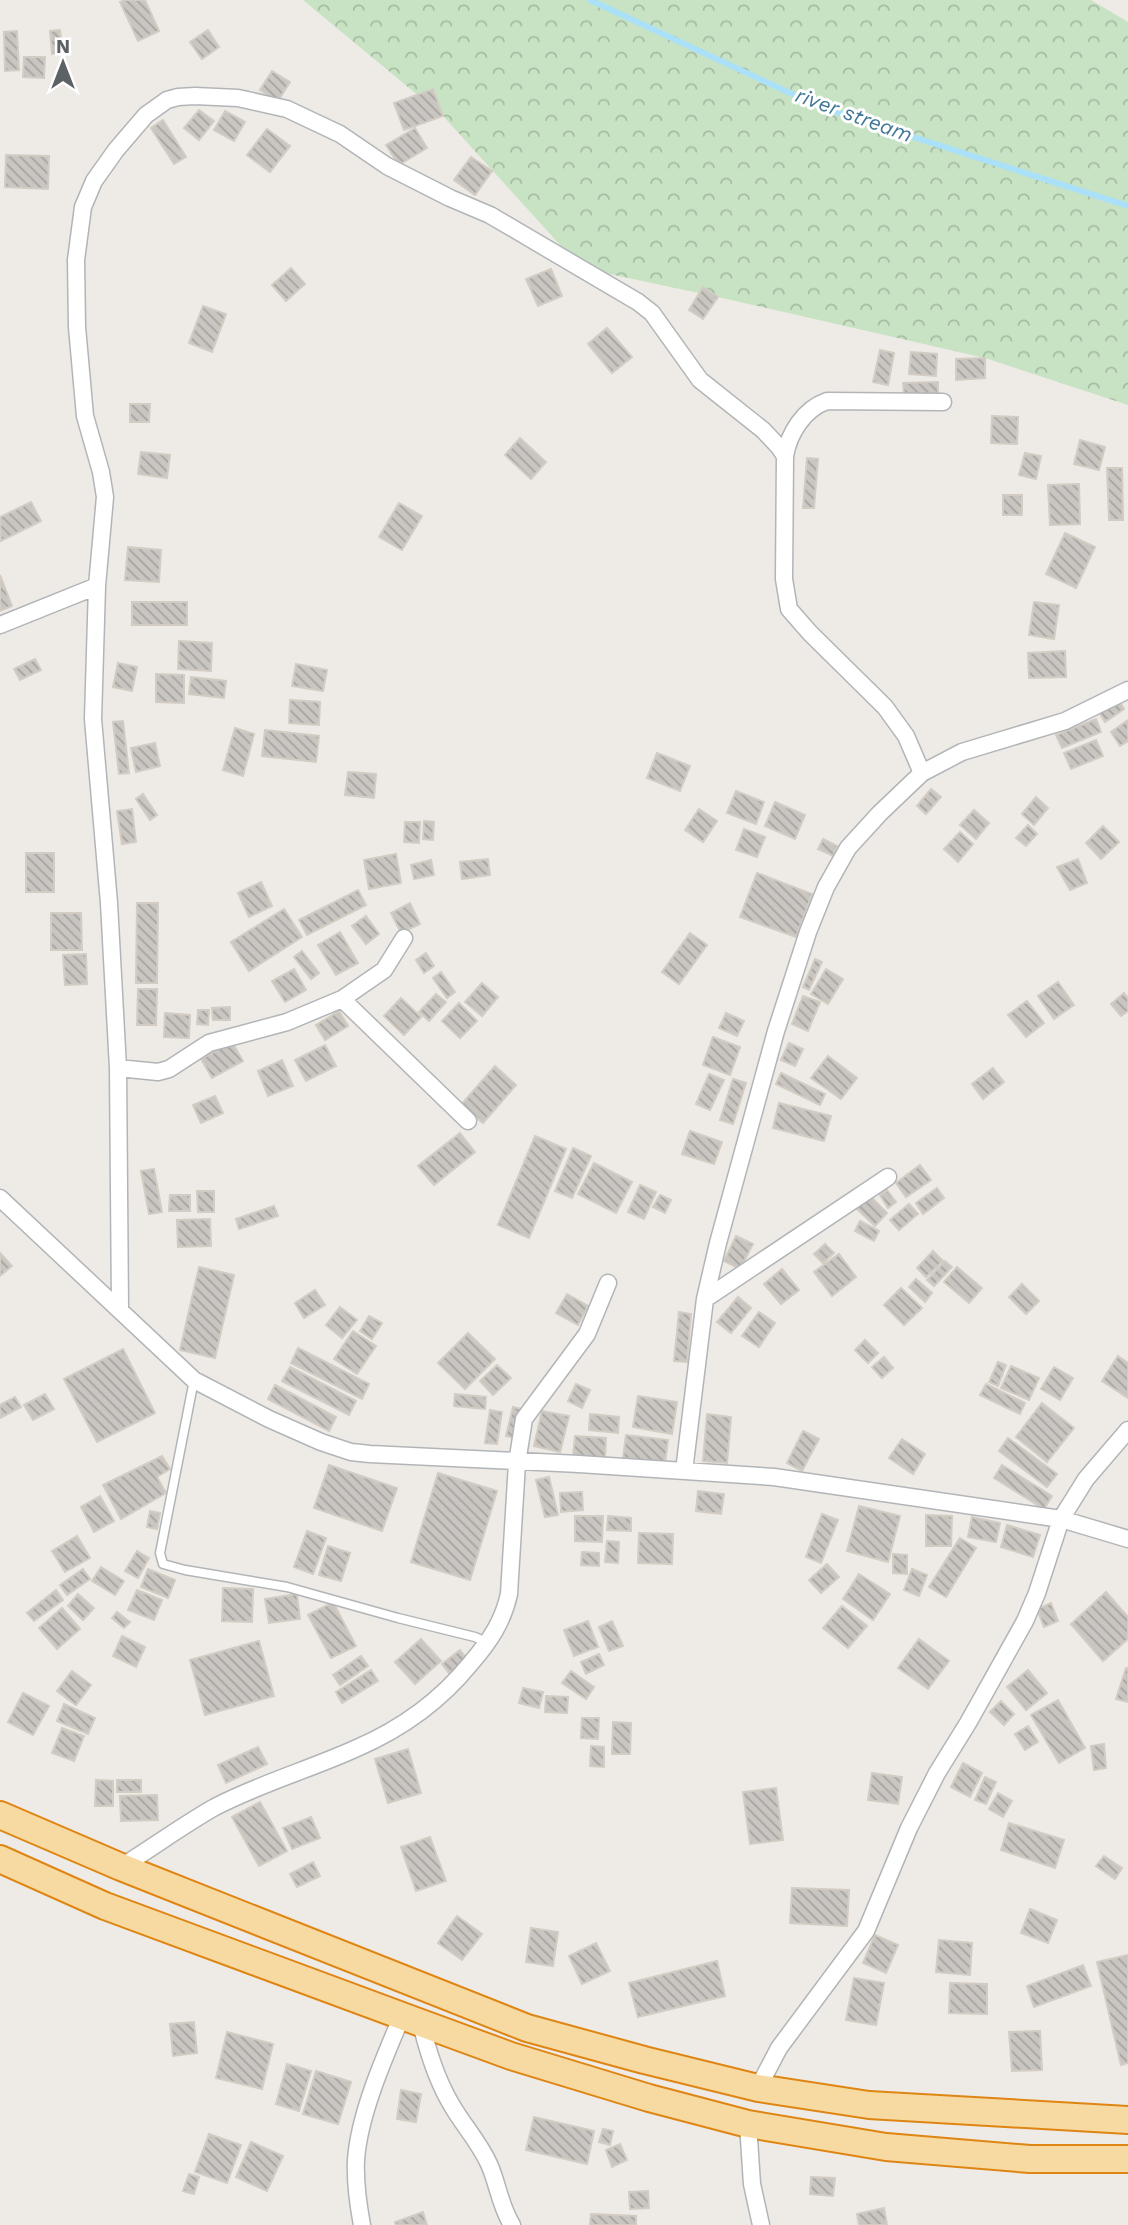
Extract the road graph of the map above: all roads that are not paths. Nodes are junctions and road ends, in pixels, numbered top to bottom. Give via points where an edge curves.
1 (943, 402) dead end
2 (785, 456) junction
3 (97, 586) junction
4 (0, 625) edge
5 (1128, 690) edge
6 (922, 773) junction
7 (404, 938) dead end
8 (342, 999) junction
9 (118, 1068) junction
10 (468, 1122) dead end
11 (888, 1177) dead end
12 (0, 1198) edge
13 (608, 1283) dead end
14 (705, 1299) junction
15 (120, 1309) junction
16 (194, 1380) junction
17 (1128, 1430) edge
18 (517, 1462) junction
19 (684, 1471) junction
20 (1061, 1520) junction
21 (1128, 1539) edge
22 (488, 1643) junction
23 (0, 1815) edge
24 (0, 1859) edge
25 (121, 1867) junction
26 (411, 2019) junction
27 (758, 2088) junction
28 (1128, 2120) edge
29 (748, 2124) junction
30 (1128, 2159) edge
31 (362, 2225) edge
32 (512, 2225) edge
33 (761, 2225) edge

1 - 2 street via 822,403 792,431
2 - 3 street via 762,430 700,380 652,313 620,290 287,109 238,98 178,97 146,115 94,181 83,207 76,260 77,327 85,416 105,497
2 - 6 street via 784,579 789,609 885,707 906,736
3 - 4 street
3 - 9 street via 93,719
5 - 6 street via 1065,721 961,752
6 - 14 street via 848,848 826,887 776,1031
7 - 8 street via 384,970
8 - 9 street via 287,1021 209,1043 169,1069
8 - 10 street
9 - 15 street
11 - 14 street
12 - 15 street
13 - 18 street via 587,1334 524,1419
14 - 19 street
15 - 16 street
16 - 18 street via 337,1448
16 - 22 lane via 160,1553 163,1564 287,1587
17 - 20 street via 1086,1479
18 - 19 street
18 - 22 street via 509,1594
19 - 20 street via 774,1477
20 - 21 street
20 - 27 street via 1025,1621 937,1773 866,1931 779,2048
22 - 25 street via 441,1696 407,1721 359,1748 215,1808
23 - 25 highway
24 - 26 highway via 105,1906
25 - 27 highway via 527,2028
26 - 29 highway via 511,2056
26 - 31 street via 385,2056 359,2138 356,2181
26 - 32 street via 452,2106 489,2164
27 - 28 highway via 869,2105
29 - 30 highway via 899,2148 1030,2159
29 - 33 street via 752,2184

